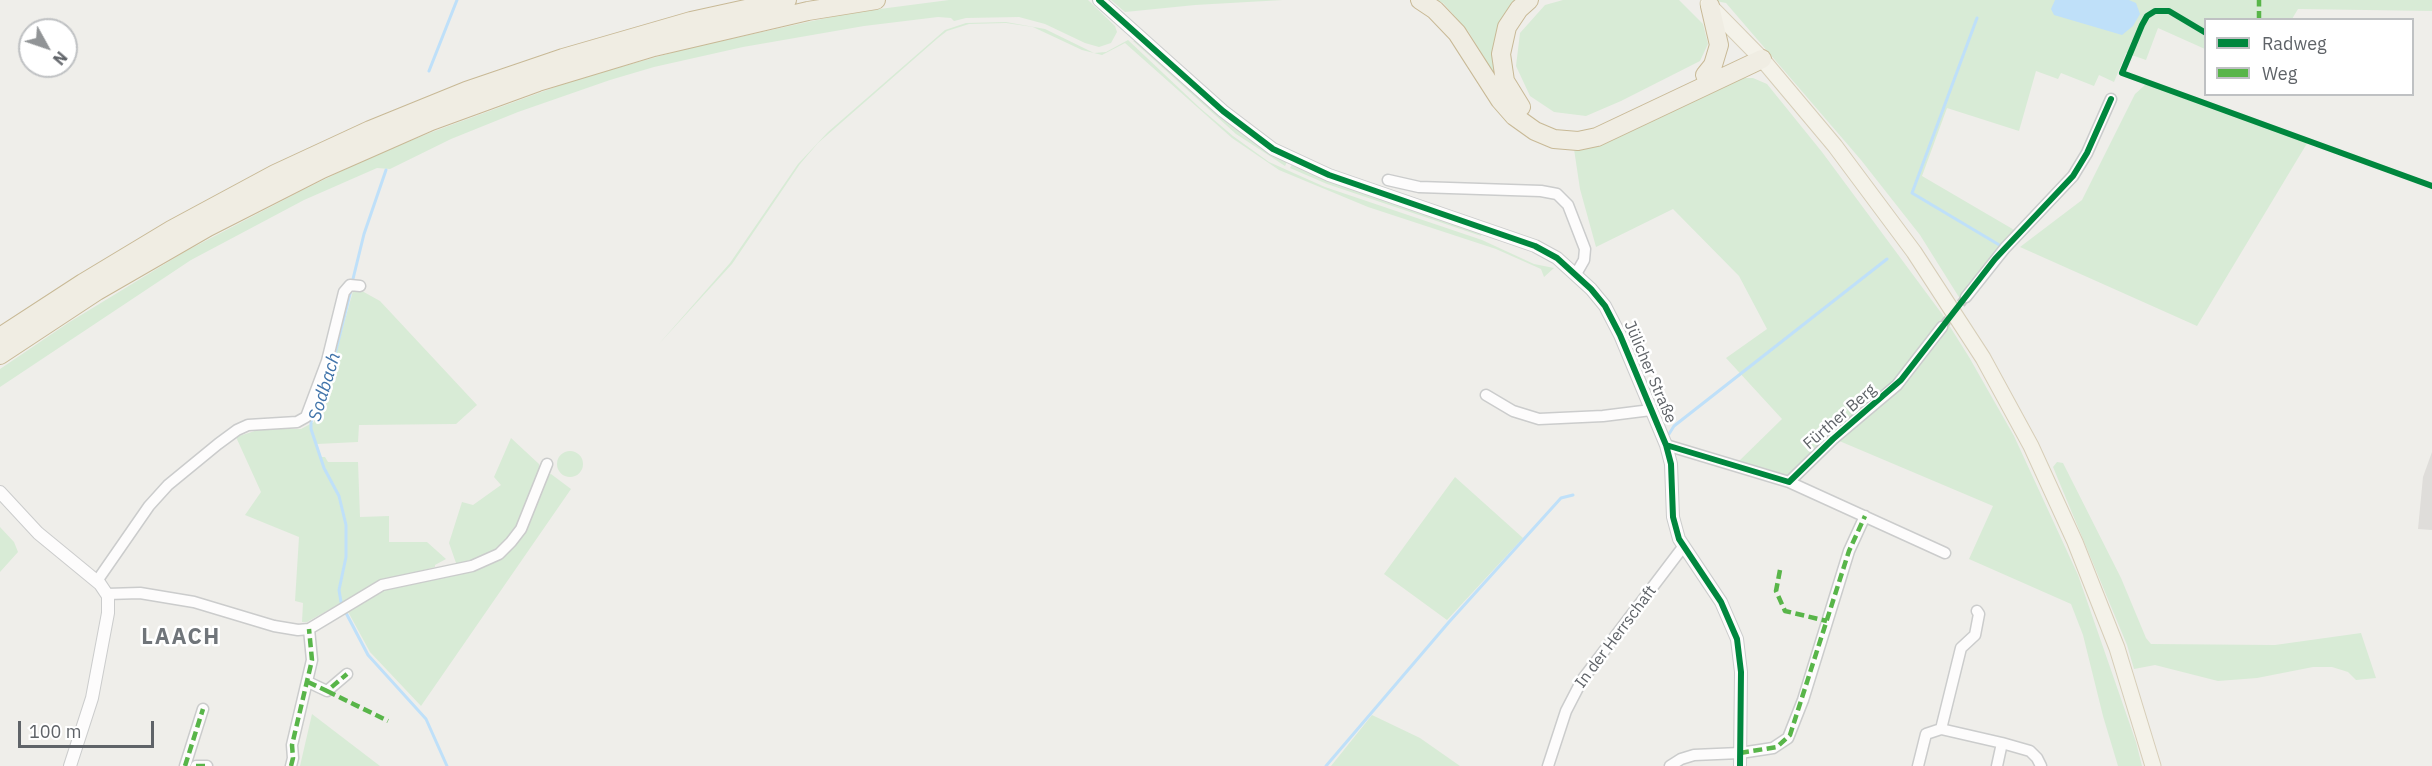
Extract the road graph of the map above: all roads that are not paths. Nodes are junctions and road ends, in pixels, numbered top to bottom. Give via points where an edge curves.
1 (787, 0) edge
2 (876, 0) edge
3 (1099, 0) edge
4 (1420, 0) edge
5 (1529, 0) edge
6 (1707, 3) edge
7 (1757, 55) junction
8 (1705, 75) junction
9 (2111, 99) dead end
10 (1388, 180) dead end
11 (1575, 273) junction
12 (355, 285) dead end
13 (1965, 297) tunnel mouth
14 (1942, 327) tunnel mouth
15 (0, 337) edge
16 (0, 356) edge
17 (1486, 395) dead end
18 (1652, 410) junction
19 (1666, 445) junction
20 (547, 464) dead end
21 (1789, 482) junction
22 (0, 492) edge
23 (1865, 516) junction
24 (1683, 547) junction
25 (1945, 553) dead end
26 (97, 581) junction
27 (107, 594) junction
28 (1977, 611) dead end
29 (309, 629) junction
30 (347, 674) dead end
31 (308, 682) junction
32 (203, 709) dead end
33 (1941, 729) junction
34 (2002, 743) junction
35 (1740, 760) edge
36 (70, 766) edge
37 (185, 766) edge
38 (196, 766) edge
39 (207, 766) edge
40 (291, 766) edge
41 (1548, 766) edge
42 (1670, 766) edge
43 (1918, 766) edge
44 (1997, 766) edge
45 (2041, 766) edge
46 (2153, 766) edge

1 - 15 highway via 691,21 572,55 379,126 274,174 178,225
2 - 16 highway via 738,26 634,53 538,82 412,129 208,227 97,291
3 - 11 street, Jülicher Straße via 1223,111 1280,153 1329,175 1535,246 1554,255
4 - 7 highway via 1457,33 1514,116 1534,131 1554,139 1578,141 1597,137
5 - 8 highway via 1512,19 1504,36 1502,73 1519,105 1541,123 1568,130 1595,127
6 - 7 main road
6 - 8 highway via 1719,45
7 - 8 highway
7 - 46 main road via 1835,146 1896,227 2002,391 2093,586 2129,684
9 - 13 street via 2077,171
10 - 11 street via 1419,187 1557,194 1568,205 1585,249 1584,260
11 - 18 street, Jülicher Straße via 1613,320
12 - 26 street via 344,292 330,353 306,417 297,422 244,426 218,444 153,501
14 - 21 street, Fürther Berg via 1897,385
17 - 18 street via 1513,411 1539,419
18 - 19 street, Jülicher Straße
19 - 21 street
19 - 24 street, Jülicher Straße via 1671,464 1674,525
20 - 29 street via 523,524 499,554 472,566 382,585
21 - 23 street
22 - 26 street via 38,533
23 - 25 street
23 - 35 street via 1849,551 1790,735 1777,747
24 - 35 street, Jülicher Straße via 1721,602 1737,639 1741,672
24 - 41 street, In der Herrschaft via 1582,680 1566,711
26 - 27 street
27 - 29 street via 140,593 194,602 278,627
27 - 36 street via 108,613 92,698
28 - 33 street via 1975,635 1961,648
29 - 31 street via 312,655
30 - 31 street via 327,692
31 - 40 street via 292,745
32 - 37 street
33 - 34 street
33 - 43 street via 1926,734
34 - 44 street
34 - 45 street via 2030,751
35 - 42 street via 1694,755
38 - 39 street

